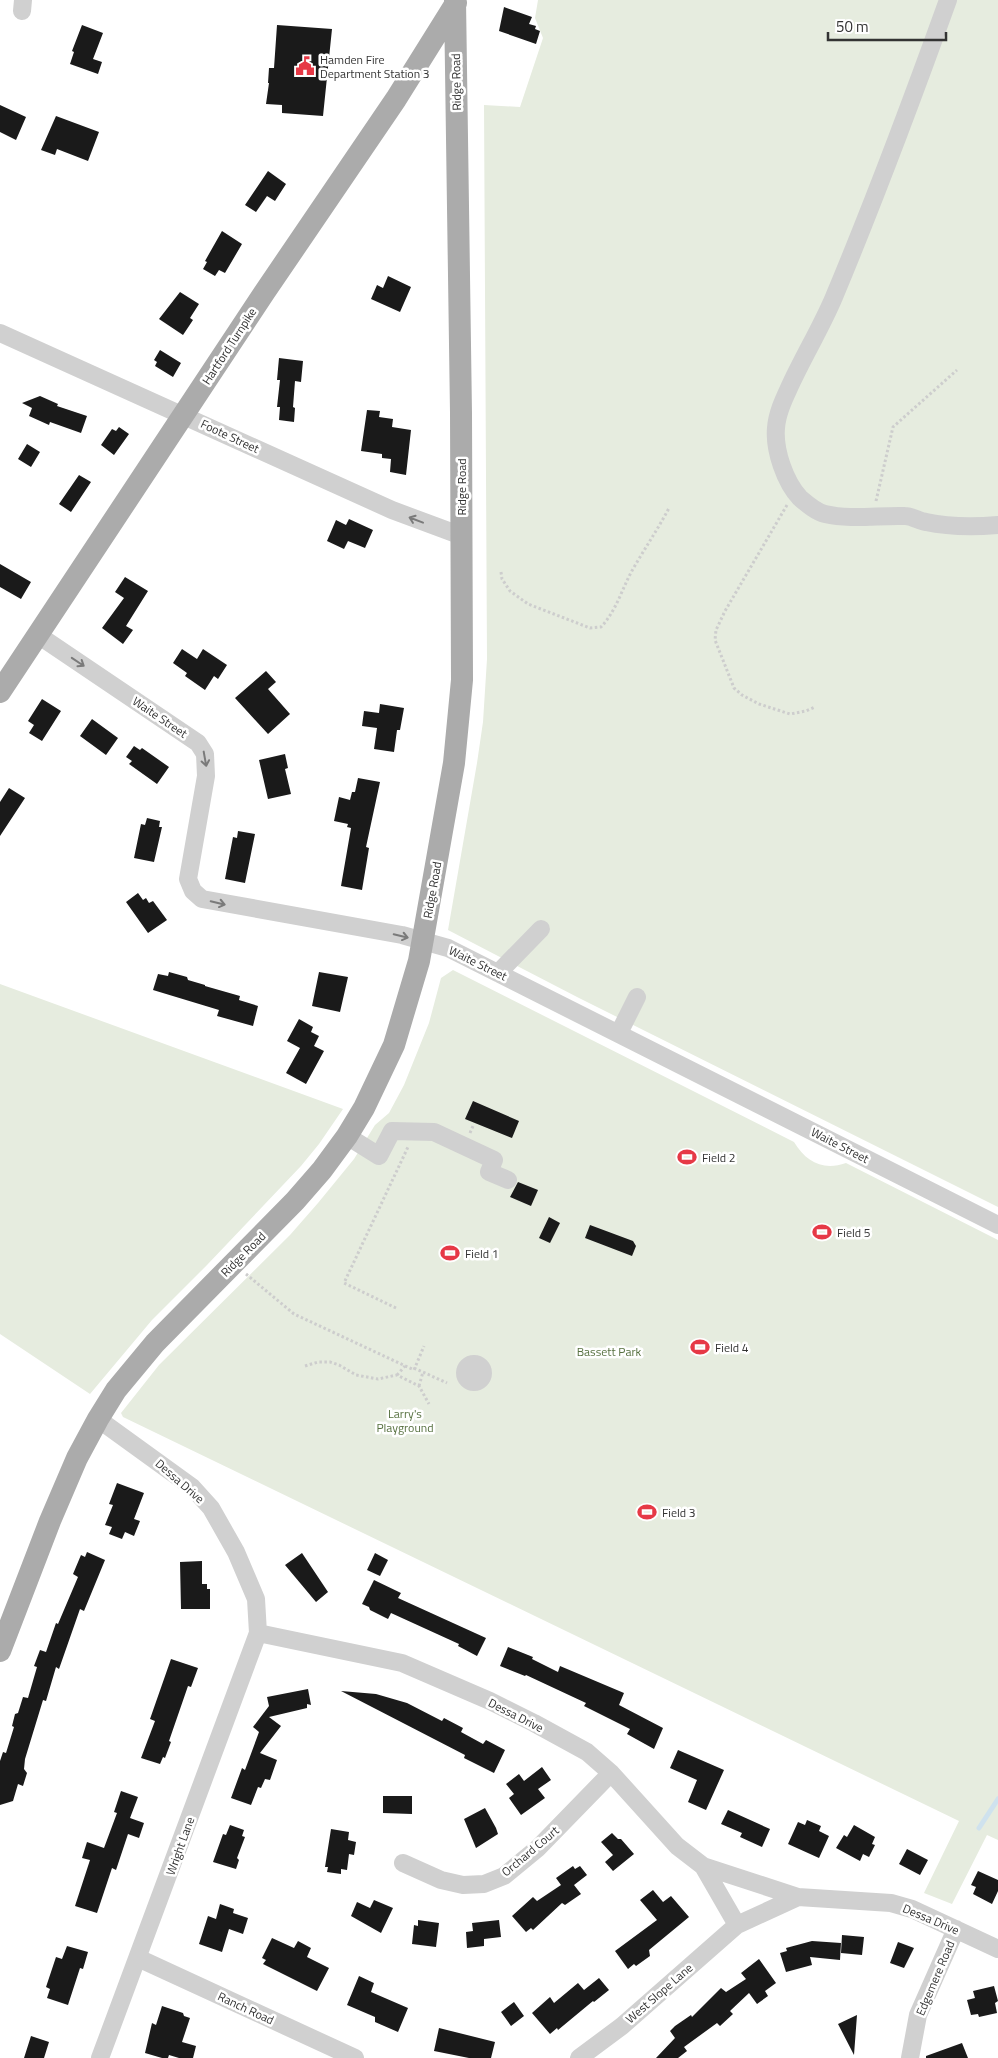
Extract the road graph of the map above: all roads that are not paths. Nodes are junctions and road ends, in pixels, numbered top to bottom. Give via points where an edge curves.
1 (948, 0) edge
2 (454, 1) edge
3 (0, 333) edge
4 (184, 416) junction
5 (998, 525) edge
6 (462, 536) junction
7 (38, 635) junction
8 (0, 692) edge
9 (541, 929) dead end
10 (422, 941) junction
11 (498, 973) junction
12 (637, 997) dead end
13 (618, 1033) junction
14 (347, 1136) junction
15 (508, 1180) dead end
16 (998, 1225) edge
17 (98, 1419) junction
18 (258, 1634) junction
19 (0, 1651) edge
20 (611, 1773) junction
21 (403, 1863) dead end
22 (703, 1866) junction
23 (798, 1897) junction
24 (737, 1926) junction
25 (956, 1929) junction
26 (998, 1949) edge
27 (138, 1958) junction
28 (100, 2058) edge
29 (355, 2058) edge
30 (579, 2058) edge
31 (910, 2058) edge

1 - 5 street via 837,291 782,404 776,441 793,488 810,507 824,514 907,516 952,525
2 - 4 main road, Hartford Turnpike via 401,91
2 - 6 main road, Ridge Road
3 - 4 street, Foote Street
6 -> 4 street, Foote Street via 392,510
4 - 7 main road, Hartford Turnpike
6 - 10 main road, Ridge Road via 460,706
7 - 8 main road, Hartford Turnpike
7 -> 10 street, Waite Street via 190,738 205,754 206,776 188,879 193,891 202,899
9 - 11 street
10 - 11 street, Waite Street via 448,948
10 - 14 main road, Ridge Road via 394,1045
11 - 13 street, Waite Street
12 - 13 street
13 - 16 street, Waite Street
14 - 15 street via 379,1156 392,1130 434,1132 494,1160 489,1172
14 - 17 main road, Ridge Road via 295,1201 137,1362
17 - 18 street, Dessa Drive via 192,1487 211,1508 236,1552 256,1598
17 - 19 main road, Ridge Road via 60,1498
18 - 20 street, Dessa Drive via 402,1663 534,1723 587,1752
18 - 27 street, Wright Lane
20 - 21 street, Orchard Court via 538,1848 504,1876 484,1884 464,1885 441,1880
20 - 22 street, Dessa Drive via 678,1846
22 - 23 street, Dessa Drive
22 - 24 street
23 - 24 street, West Slope Lane
23 - 25 street, Dessa Drive via 891,1903
24 - 30 street, West Slope Lane via 622,2026
25 - 26 street, Dessa Drive
25 - 31 street, Edgemere Road via 918,2015
27 - 28 street, Wright Lane
27 - 29 street, Ranch Road

